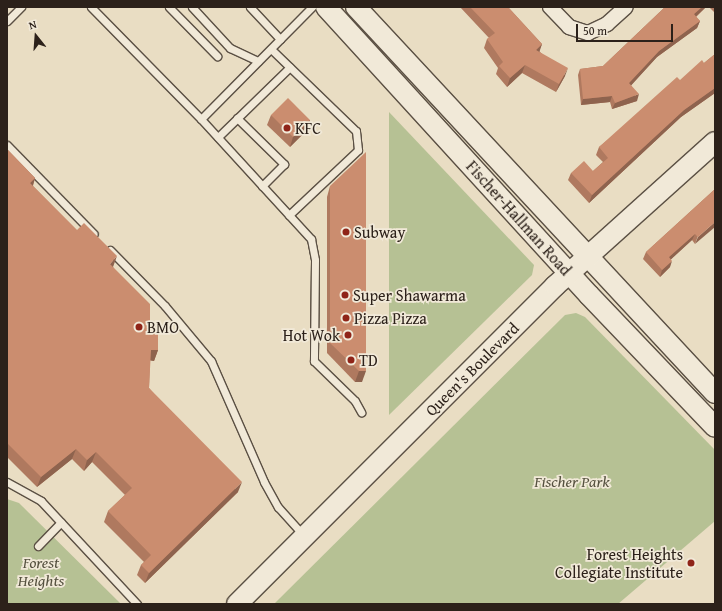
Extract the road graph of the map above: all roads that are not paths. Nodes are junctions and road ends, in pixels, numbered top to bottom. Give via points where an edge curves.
1 (21, 7) edge
2 (91, 7) edge
3 (169, 7) edge
4 (192, 7) edge
5 (250, 7) edge
6 (312, 7) edge
7 (326, 7) edge
8 (356, 7) edge
9 (550, 7) edge
10 (626, 7) edge
11 (7, 21) edge
12 (280, 39) junction
13 (271, 49) junction
14 (217, 56) dead end
15 (258, 61) junction
16 (290, 67) junction
17 (237, 118) junction
18 (201, 119) junction
19 (218, 137) junction
20 (715, 142) edge
21 (7, 145) edge
22 (262, 186) junction
23 (289, 215) junction
24 (586, 256) junction
25 (569, 273) junction
26 (715, 393) edge
27 (361, 412) dead end
28 (715, 427) edge
29 (7, 482) edge
30 (61, 522) junction
31 (304, 536) junction
32 (38, 546) dead end
33 (134, 603) edge
34 (237, 604) edge

1 - 11 lane
2 - 18 lane
3 - 14 lane
4 - 15 lane via 230,48
5 - 12 lane
6 - 12 lane
7 - 25 main road, Fischer-Hallman Road
8 - 24 main road, Fischer-Hallman Road
9 - 10 street via 568,27 588,33 607,24
12 - 13 lane
13 - 15 lane
13 - 16 lane
15 - 18 lane
16 - 17 lane
16 - 23 lane via 356,131 358,150
17 - 19 lane
17 - 22 lane via 284,164
18 - 19 lane
19 - 22 lane
20 - 24 main road, Queen's Boulevard
21 - 31 lane via 165,306 211,361 264,482 278,507
22 - 23 lane
23 - 27 lane via 313,243 314,361 355,401
24 - 25 main road, Queen's Boulevard
24 - 26 main road, Fischer-Hallman Road
25 - 28 main road, Fischer-Hallman Road
25 - 31 main road, Queen's Boulevard
29 - 30 lane via 41,501
30 - 32 lane
30 - 33 lane
31 - 34 main road, Queen's Boulevard

